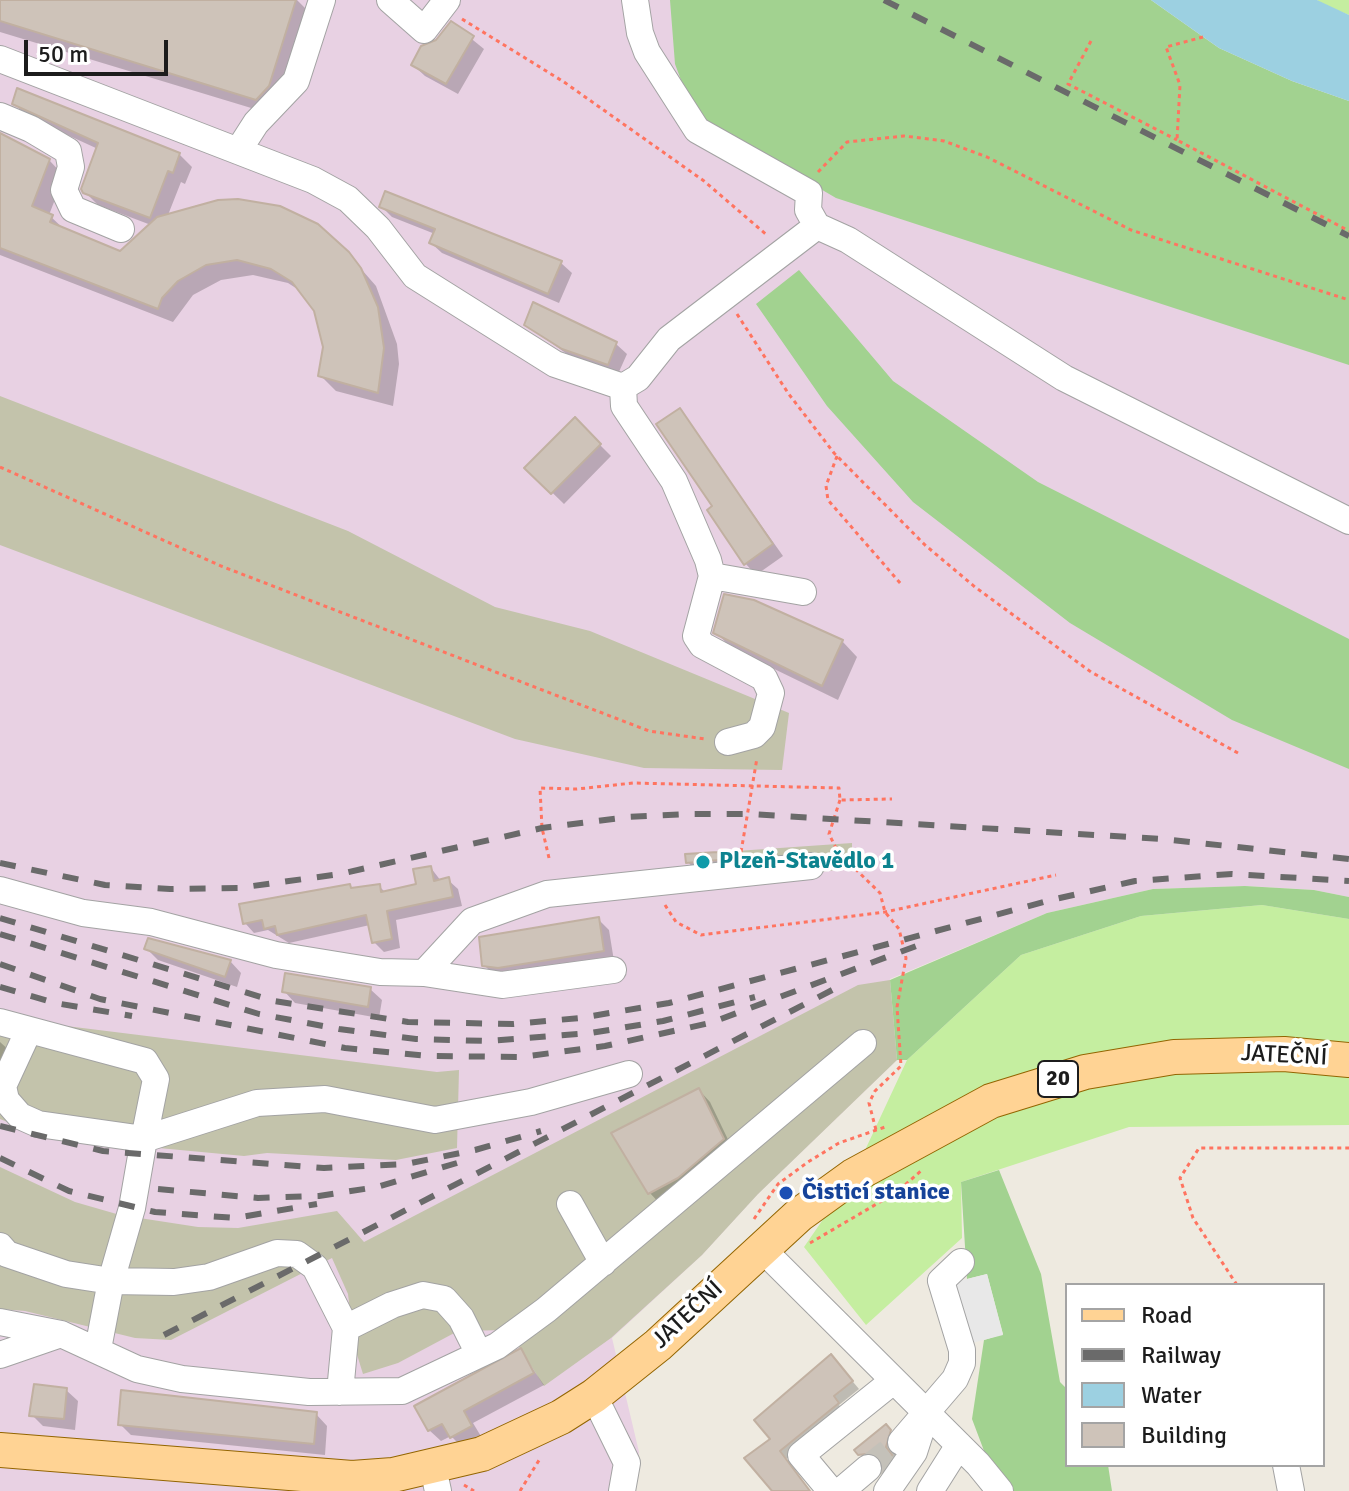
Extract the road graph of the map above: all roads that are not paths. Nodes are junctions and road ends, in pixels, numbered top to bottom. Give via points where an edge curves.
1 (322, 0) edge
2 (390, 0) edge
3 (635, 0) edge
4 (444, 4) edge
5 (0, 59) edge
6 (0, 116) edge
7 (238, 151) junction
8 (817, 226) junction
9 (121, 229) dead end
10 (623, 387) junction
11 (1349, 521) edge
12 (712, 576) junction
13 (803, 592) dead end
14 (728, 742) road end
15 (811, 866) dead end
16 (0, 890) edge
17 (613, 970) dead end
18 (424, 973) junction
19 (0, 1022) edge
20 (28, 1032) junction
21 (863, 1043) dead end
22 (1349, 1060) edge
23 (629, 1074) dead end
24 (144, 1139) junction
25 (570, 1204) dead end
26 (0, 1246) edge
27 (769, 1257) junction
28 (961, 1262) dead end
29 (603, 1263) junction
30 (111, 1281) junction
31 (0, 1322) edge
32 (346, 1328) junction
33 (61, 1334) junction
34 (98, 1349) junction
35 (479, 1354) junction
36 (0, 1355) edge
37 (893, 1381) junction
38 (340, 1392) junction
39 (594, 1396) junction
40 (926, 1413) junction
41 (901, 1442) tunnel mouth
42 (959, 1445) junction
43 (0, 1450) edge
44 (1286, 1467) edge
45 (868, 1468) tunnel mouth
46 (444, 1480) edge
47 (622, 1491) edge
48 (831, 1491) edge
49 (841, 1491) edge
50 (887, 1491) edge
51 (930, 1491) edge
52 (1000, 1491) edge
53 (1291, 1491) edge

1 - 7 lane via 296,81 256,123
2 - 4 lane via 424,30
3 - 8 lane via 647,52 697,130 809,193 808,210
5 - 7 lane
6 - 9 lane via 68,151 71,167 64,190 73,209
7 - 10 lane via 348,199 415,276 538,355
8 - 10 lane via 669,339 638,378
8 - 11 lane via 848,240 1064,378
10 - 12 lane via 624,406 674,481
12 - 13 lane
12 - 14 lane via 696,636 702,645 764,678 771,693 762,727 754,735
15 - 18 lane via 547,894 472,921
16 - 18 lane via 276,955 380,972
17 - 18 lane via 502,985
19 - 20 lane
20 - 24 lane via 145,1061 156,1079
20 - 24 lane via 3,1086 6,1100 20,1116 38,1124
21 - 29 lane
22 - 27 main road, JATEČNÍ / 20 via 1284,1054 1174,1057 1041,1084 991,1101 853,1176
23 - 24 lane via 531,1102 435,1120 325,1099 257,1103
24 - 30 lane
25 - 29 lane
26 - 30 lane via 7,1254 66,1274
27 - 37 lane
27 - 39 main road, JATEČNÍ / 20
28 - 40 lane via 941,1281 962,1363
29 - 35 lane via 497,1346
30 - 32 lane via 209,1277 277,1253 297,1254 315,1267
30 - 34 lane
31 - 33 lane
32 - 35 lane via 423,1295 444,1299 461,1318
32 - 38 lane
33 - 34 lane
33 - 36 lane
34 - 38 lane via 137,1369 182,1379
35 - 38 lane via 402,1391
37 - 40 lane
37 - 48 lane via 801,1455
39 - 46 main road, JATEČNÍ / 20 via 482,1454
39 - 47 lane via 627,1463
40 - 41 lane
40 - 42 lane
40 - 50 lane via 914,1452
42 - 51 lane
42 - 52 lane
43 - 46 main road, JATEČNÍ / 20 via 352,1478
44 - 53 lane
45 - 49 lane

